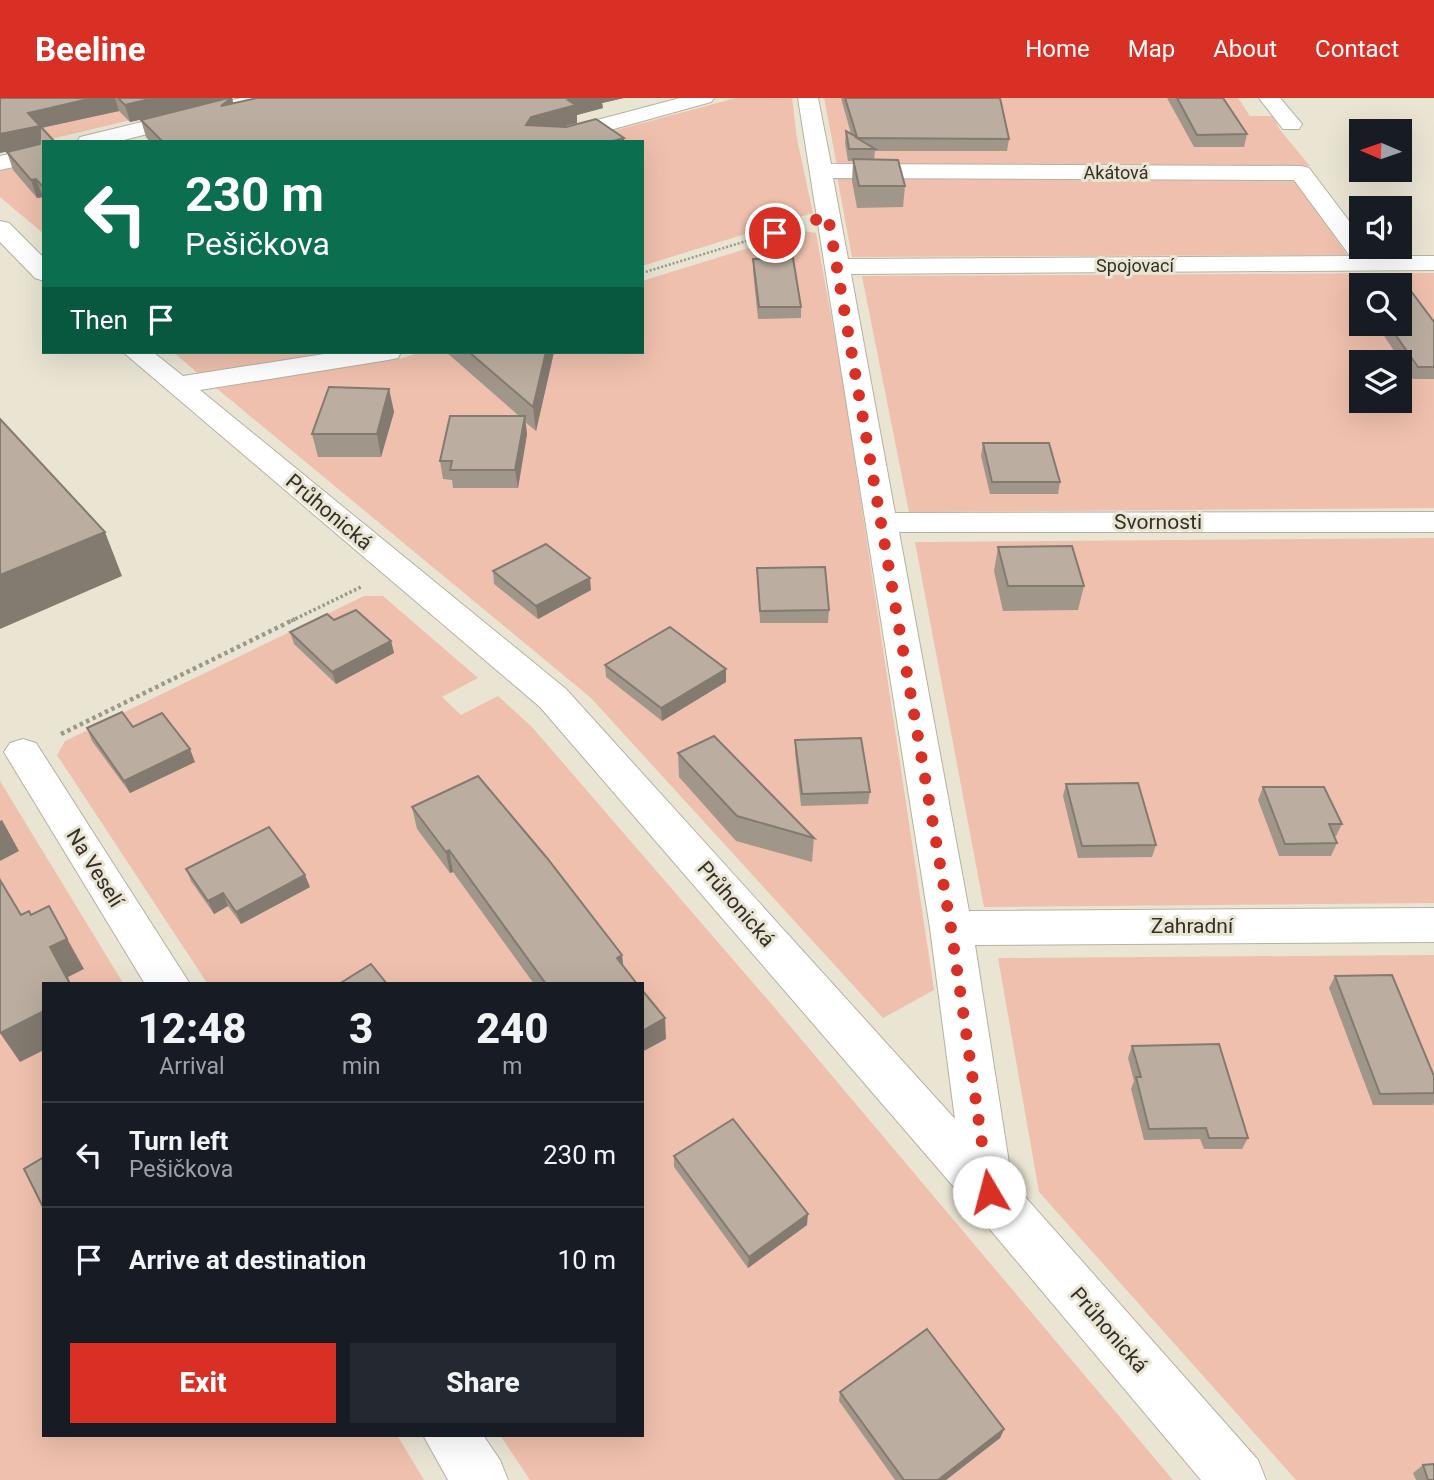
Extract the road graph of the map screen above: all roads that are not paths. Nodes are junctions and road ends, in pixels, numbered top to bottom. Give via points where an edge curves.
1 (267, 98) edge
2 (704, 98) edge
3 (808, 98) edge
4 (1269, 98) edge
5 (1291, 124) dead end
6 (96, 140) edge
7 (548, 140) edge
8 (42, 153) edge
9 (0, 163) edge
10 (819, 171) junction
11 (0, 228) edge
12 (1434, 263) edge
13 (1368, 264) junction
14 (835, 267) junction
15 (42, 271) edge
16 (139, 354) edge
17 (376, 354) edge
18 (177, 386) junction
19 (1434, 522) edge
20 (882, 523) junction
21 (23, 752) road end
22 (1434, 925) edge
23 (951, 928) junction
24 (167, 982) edge
25 (989, 1192) junction
26 (452, 1437) edge
27 (480, 1480) edge
28 (1238, 1480) edge

1 - 6 street
2 - 7 street
3 - 10 street
4 - 5 street
8 - 9 street
10 - 13 street, Akátová via 1301,173
10 - 14 street
11 - 15 street
12 - 13 street, Spojovací
13 - 14 street, Spojovací
14 - 20 street
16 - 18 street, Průhonická
17 - 18 street
18 - 25 street, Průhonická via 553,698
19 - 20 street, Svornosti
20 - 23 street
21 - 24 street, Na Veselí
22 - 23 street, Zahradní
23 - 25 street
25 - 28 street, Průhonická
26 - 27 street

